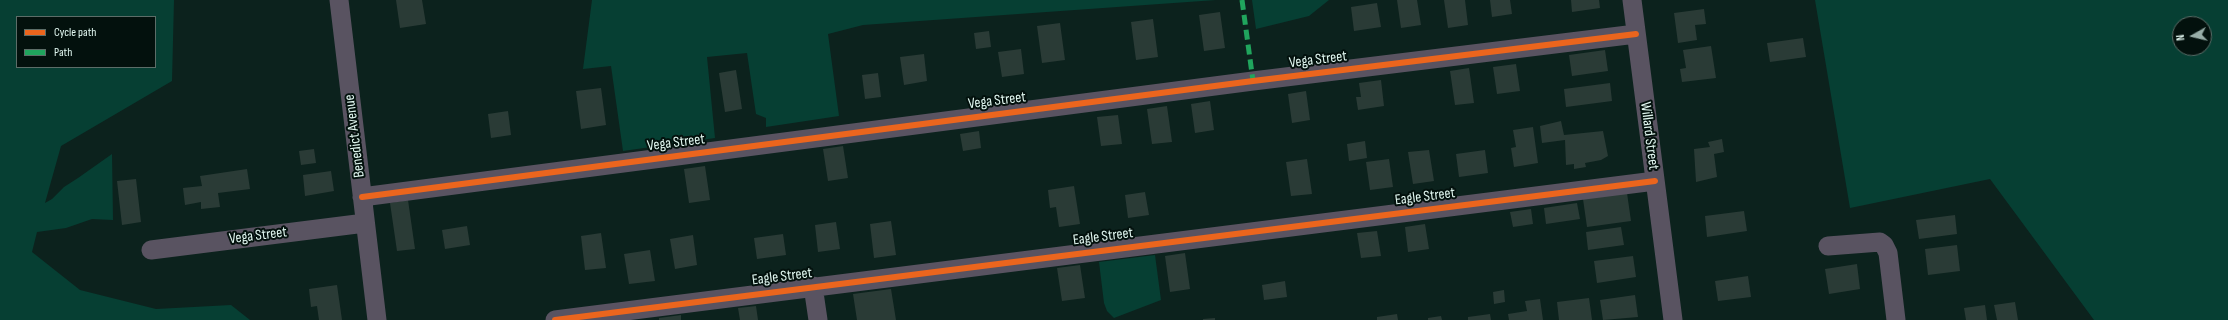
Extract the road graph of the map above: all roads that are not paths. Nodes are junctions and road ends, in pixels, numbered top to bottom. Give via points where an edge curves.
1 (339, 0) edge
2 (1632, 0) edge
3 (1636, 34) junction
4 (1655, 181) junction
5 (362, 197) junction
6 (365, 223) junction
7 (1828, 246) dead end
8 (151, 250) dead end
9 (812, 286) junction
10 (376, 320) edge
11 (555, 320) edge
12 (818, 320) edge
13 (1673, 320) edge
14 (1896, 320) edge

1 - 5 street, Benedict Avenue
2 - 3 street, Willard Street
3 - 4 street, Willard Street
3 - 5 street, Vega Street
4 - 9 street, Eagle Street
4 - 13 street, Willard Street
5 - 6 street, Benedict Avenue
6 - 8 street, Vega Street
6 - 10 street, Benedict Avenue
7 - 14 street via 1880,242 1884,245 1888,253
9 - 11 street, Eagle Street
9 - 12 street

